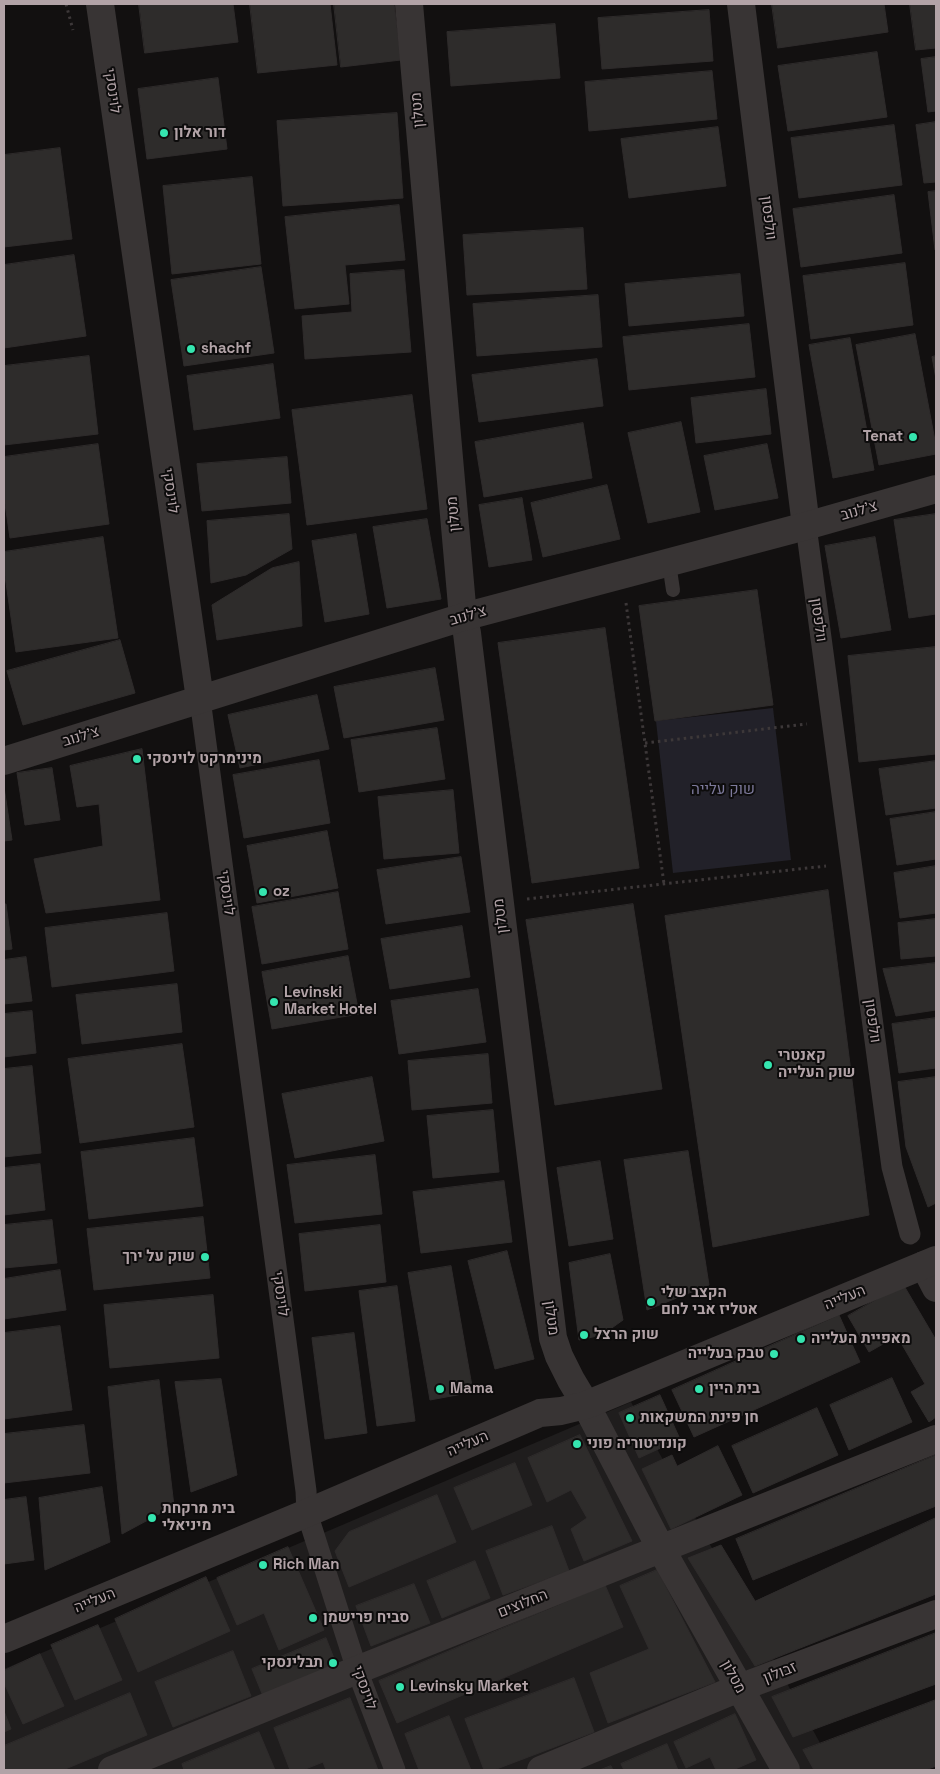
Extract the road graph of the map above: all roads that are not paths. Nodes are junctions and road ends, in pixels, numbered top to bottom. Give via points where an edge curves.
1 (100, 4) edge
2 (409, 4) edge
3 (741, 4) edge
4 (936, 488) edge
5 (806, 526) junction
6 (668, 563) junction
7 (673, 590) dead end
8 (463, 617) junction
9 (200, 699) junction
10 (4, 761) edge
11 (910, 1234) dead end
12 (932, 1271) edge
13 (586, 1405) junction
14 (936, 1439) edge
15 (308, 1514) junction
16 (661, 1549) junction
17 (936, 1614) edge
18 (4, 1639) edge
19 (357, 1670) junction
20 (739, 1688) junction
21 (112, 1770) edge
22 (395, 1770) edge
23 (541, 1770) edge
24 (786, 1770) edge

1 - 9 street, לוינסקי
2 - 8 street, מטלון
3 - 5 street, וולפסון
4 - 5 street, צ'לנוב
5 - 6 street, צ'לנוב
5 - 11 street, וולפסון via 892,1167
6 - 7 lane
6 - 8 street, צ'לנוב
8 - 9 street, צ'לנוב
8 - 13 street, מטלון via 553,1338 563,1364
9 - 10 street, צ'לנוב
9 - 15 street, לוינסקי
12 - 13 street, העלייה
13 - 15 street, העלייה via 540,1413
13 - 16 street, מטלון
14 - 16 street, החלוצים
15 - 18 street, העלייה
15 - 19 street, לוינסקי
16 - 19 street, החלוצים
16 - 20 street, מטלון
17 - 20 street, זבולון
19 - 21 street, החלוצים
19 - 22 street, לוינסקי
20 - 23 street, זבולון
20 - 24 street, מטלון

